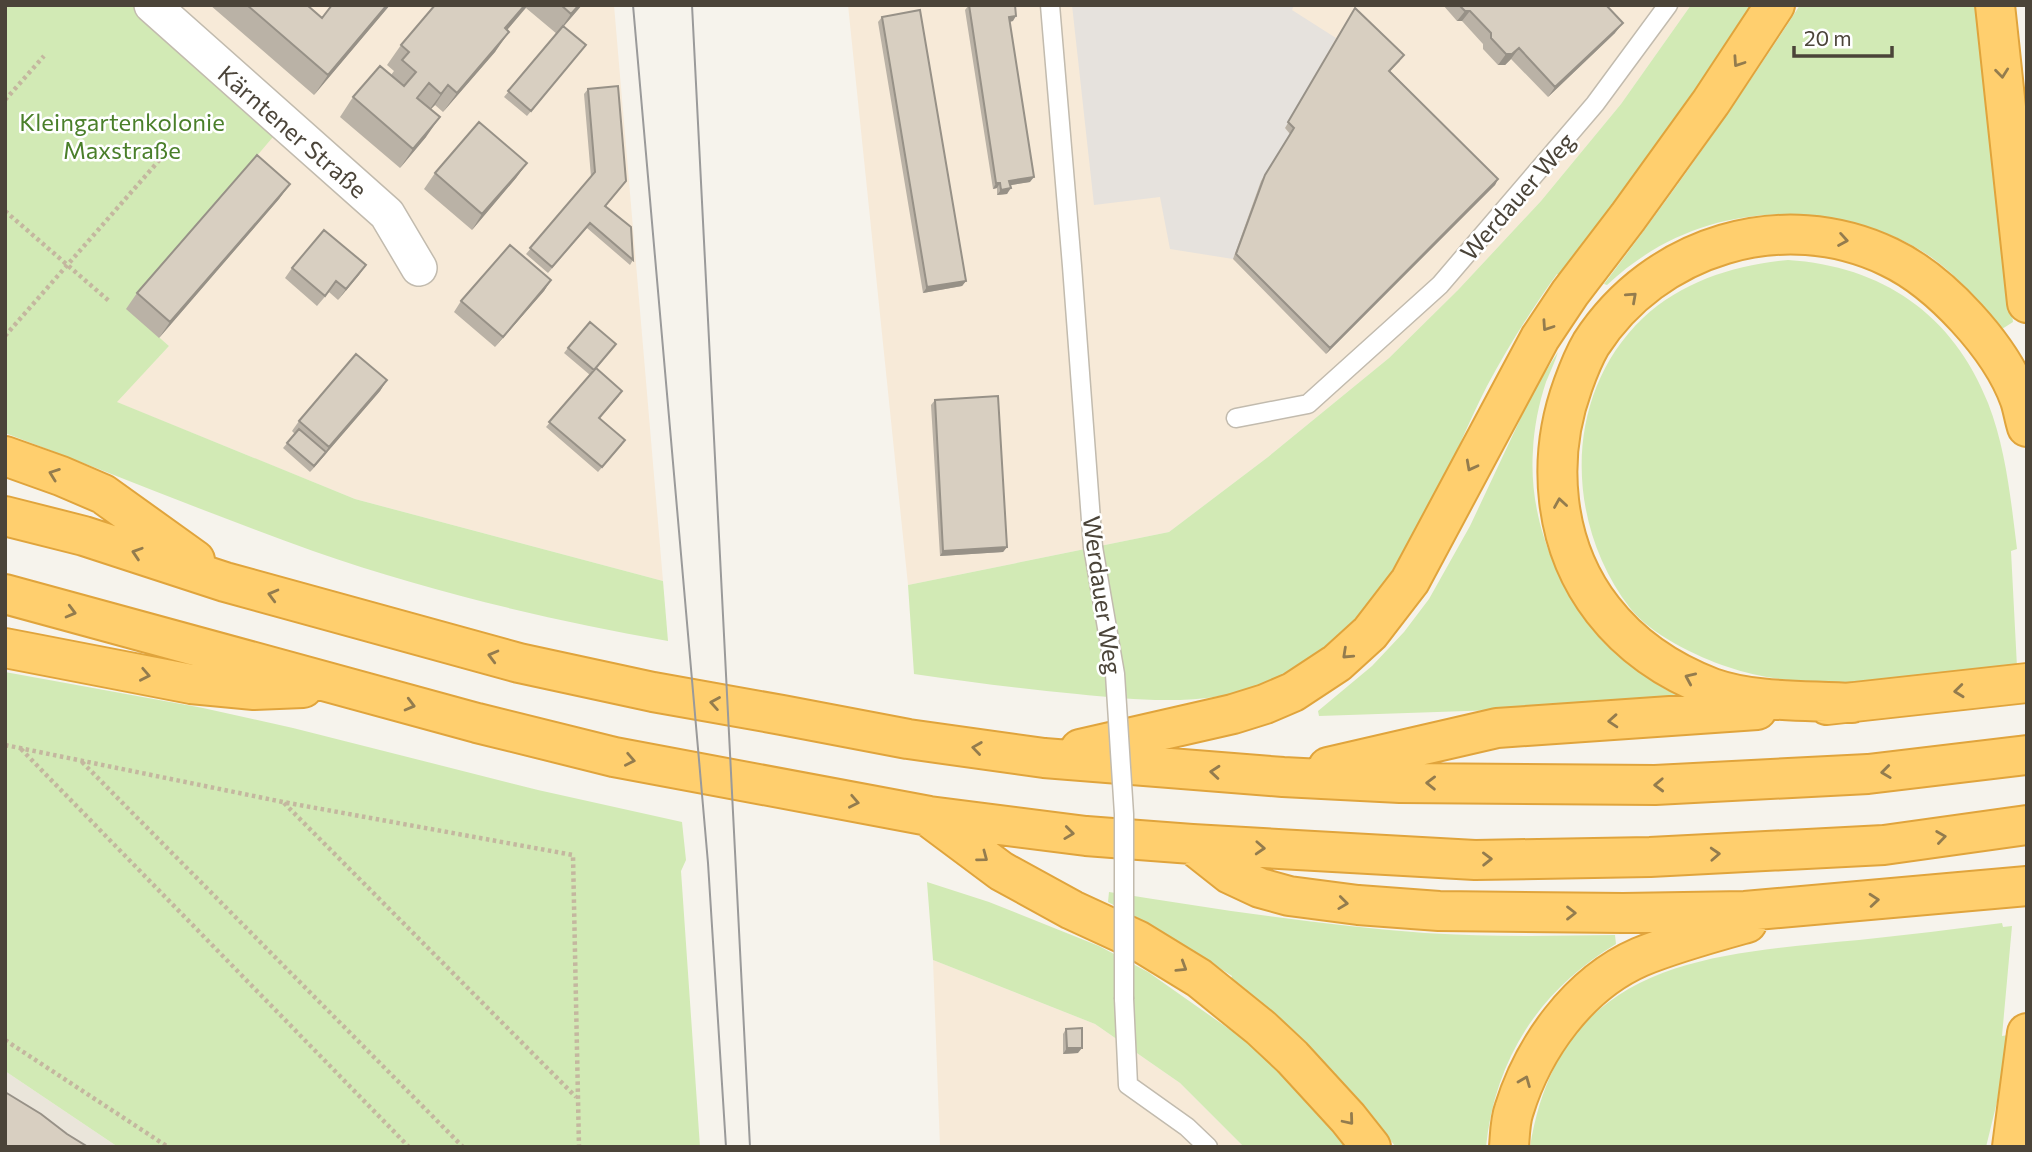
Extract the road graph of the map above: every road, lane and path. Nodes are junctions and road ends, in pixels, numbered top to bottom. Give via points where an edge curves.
1 (152, 5) edge
2 (1049, 5) edge
3 (1668, 5) edge
4 (1775, 5) edge
5 (1995, 5) edge
6 (44, 56) dead end
7 (5, 100) edge
8 (170, 148) dead end
9 (5, 211) edge
10 (68, 265) junction
11 (419, 268) dead end
12 (109, 301) dead end
13 (2027, 303) edge
14 (5, 336) edge
15 (1236, 418) dead end
16 (2027, 428) edge
17 (5, 456) edge
18 (5, 516) edge
19 (225, 582) junction
20 (5, 594) edge
21 (5, 648) edge
22 (2027, 683) edge
23 (344, 687) junction
24 (1852, 703) junction
25 (5, 745) edge
26 (20, 748) junction
27 (2027, 755) edge
28 (1044, 758) junction
29 (81, 761) junction
30 (1283, 777) junction
31 (283, 802) junction
32 (929, 816) junction
33 (2027, 825) edge
34 (1192, 844) junction
35 (2027, 886) edge
36 (1806, 906) junction
37 (2027, 1033) edge
38 (5, 1040) edge
39 (2021, 1083) junction
40 (577, 1098) junction
41 (168, 1147) edge
42 (409, 1147) edge
43 (463, 1147) edge
44 (579, 1147) edge
45 (1208, 1147) edge
46 (1371, 1147) edge
47 (1509, 1147) edge
48 (1998, 1147) edge
49 (2012, 1147) edge

1 - 11 street, Kärntener Straße via 387,214
2 - 45 lane, Werdauer Weg, bridge via 1093,547 1115,674 1124,814 1128,1084 1187,1126
3 - 15 lane, Werdauer Weg via 1595,104 1440,285 1308,404
4 -> 28 highway via 1711,102 1540,338 1410,581 1370,633 1337,663 1265,704
5 -> 13 highway
6 - 7 path
8 - 10 path
9 - 10 path
10 - 12 path
10 - 14 path
24 -> 16 highway via 1750,697 1715,689 1654,658 1603,610 1584,580 1563,523 1556,468 1566,403 1590,346 1624,303 1677,263 1706,250 1735,240 1793,234 1846,241 1909,266 1950,300 1995,355 2020,399
19 -> 17 highway via 103,494
19 -> 18 highway
28 -> 19 highway via 908,739 653,692 519,663
20 -> 23 highway
21 -> 23 highway via 191,684 254,690
22 -> 24 highway
23 -> 32 highway via 614,757
24 -> 30 highway via 1497,728
25 - 26 path
26 - 29 path
26 - 42 path
27 -> 30 highway via 1868,774 1655,785
30 -> 28 highway
29 - 31 path
29 - 43 path
31 - 40 path
31 - 40 path via 573,855
32 -> 34 highway
32 -> 46 highway via 1001,871 1137,940 1208,985 1292,1058
34 -> 33 highway via 1475,859 1650,857 1884,845
34 -> 36 highway via 1230,874 1260,888 1358,905 1623,914
36 -> 35 highway
47 -> 36 highway via 1513,1112 1548,1037 1574,1005 1606,977 1638,958
37 - 39 highway
38 - 41 path
39 - 48 highway
39 - 49 highway
40 - 44 path

